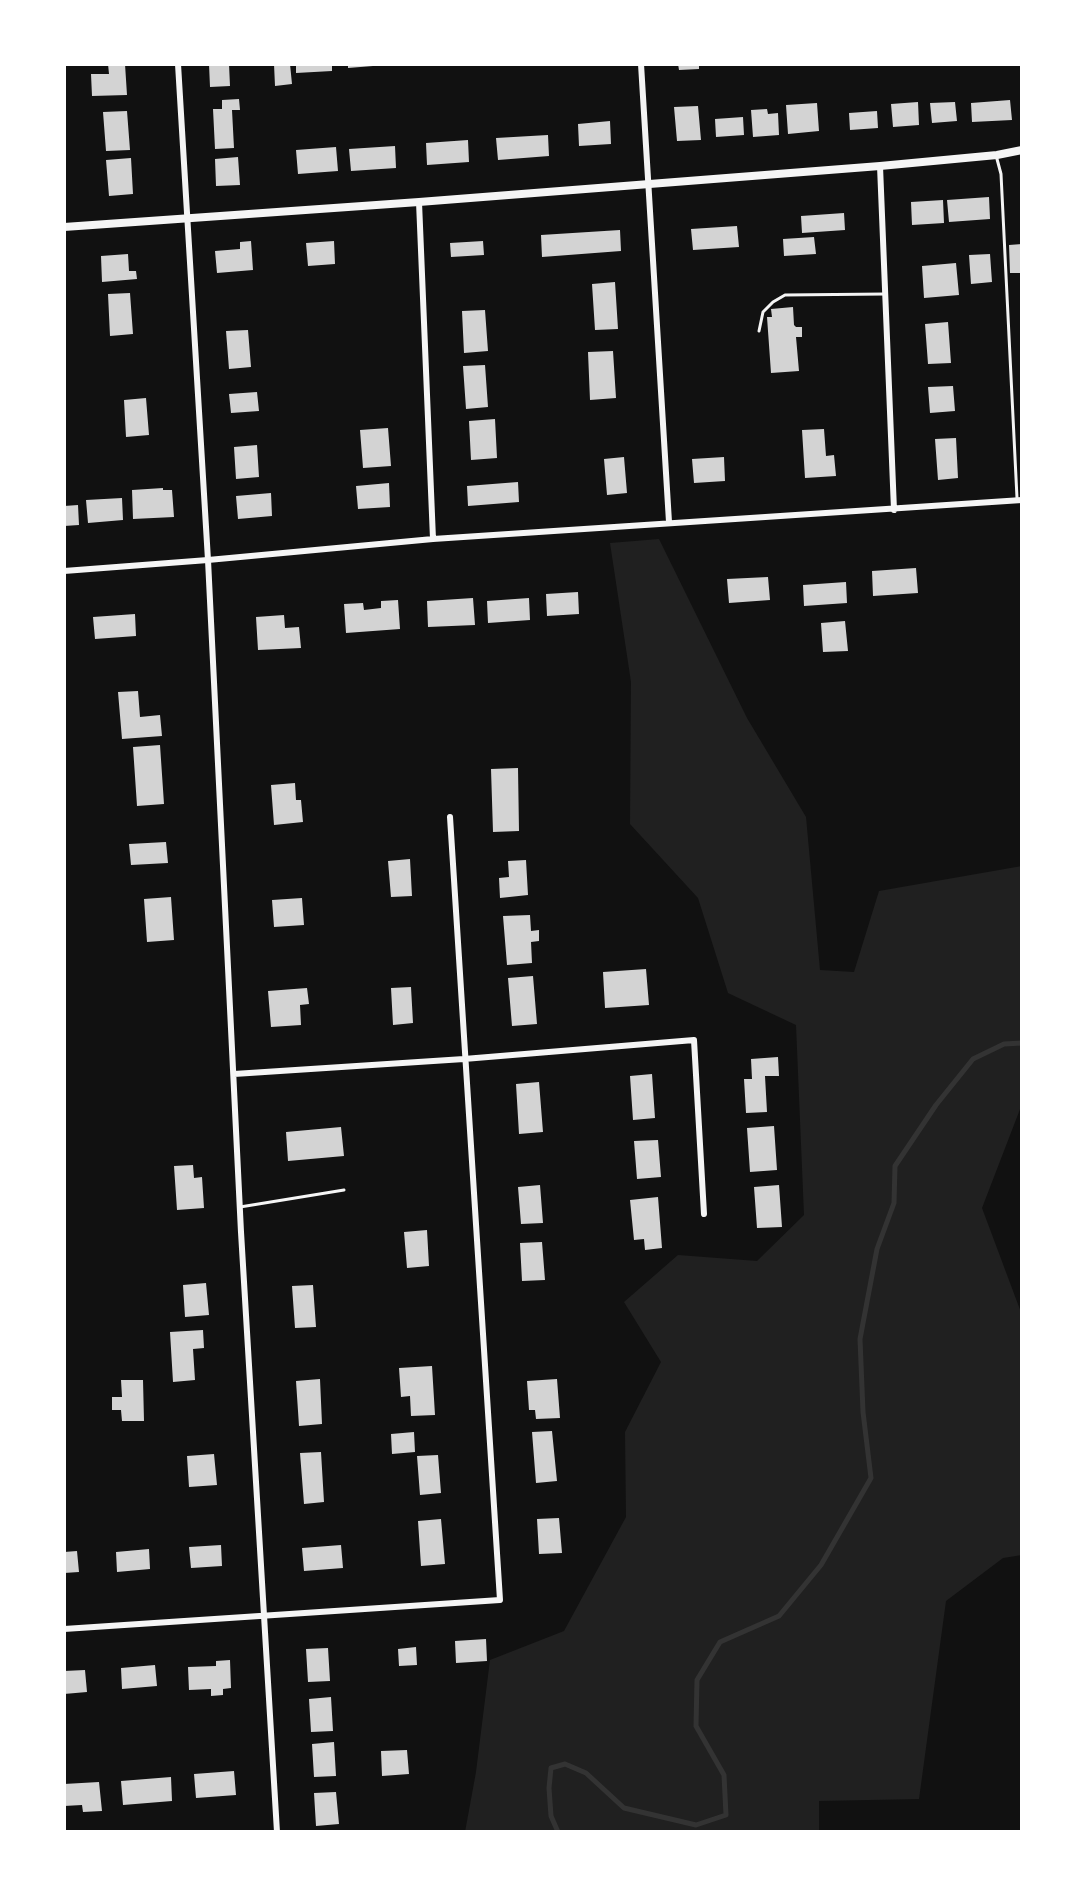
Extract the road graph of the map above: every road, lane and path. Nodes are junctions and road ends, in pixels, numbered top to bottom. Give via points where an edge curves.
1 (178, 64) edge
2 (641, 64) edge
3 (1022, 150) edge
4 (997, 155) junction
5 (880, 166) junction
6 (650, 183) junction
7 (419, 202) junction
8 (187, 218) junction
9 (64, 227) edge
10 (885, 294) junction
11 (759, 331) dead end
12 (1020, 500) edge
13 (894, 510) junction
14 (669, 522) junction
15 (433, 539) junction
16 (208, 560) junction
17 (64, 571) edge
18 (450, 817) dead end
19 (464, 1059) junction
20 (234, 1074) junction
21 (344, 1190) dead end
22 (240, 1207) junction
23 (704, 1214) dead end
24 (265, 1615) junction
25 (64, 1629) edge
26 (277, 1832) edge

1 - 8 street
2 - 6 street
3 - 4 street
4 - 5 street
4 - 12 lane
5 - 6 street
5 - 10 street
6 - 7 street
6 - 14 street
7 - 8 street
7 - 15 street
8 - 9 street
8 - 16 street
10 - 11 lane via 785,295 763,312
10 - 13 street
12 - 13 street
13 - 14 street
14 - 15 street
15 - 16 street
16 - 17 street
16 - 20 street
18 - 19 street
19 - 20 street
19 - 23 street via 694,1040
19 - 24 street via 500,1600
20 - 22 street
21 - 22 lane
22 - 24 street
24 - 25 street
24 - 26 street

